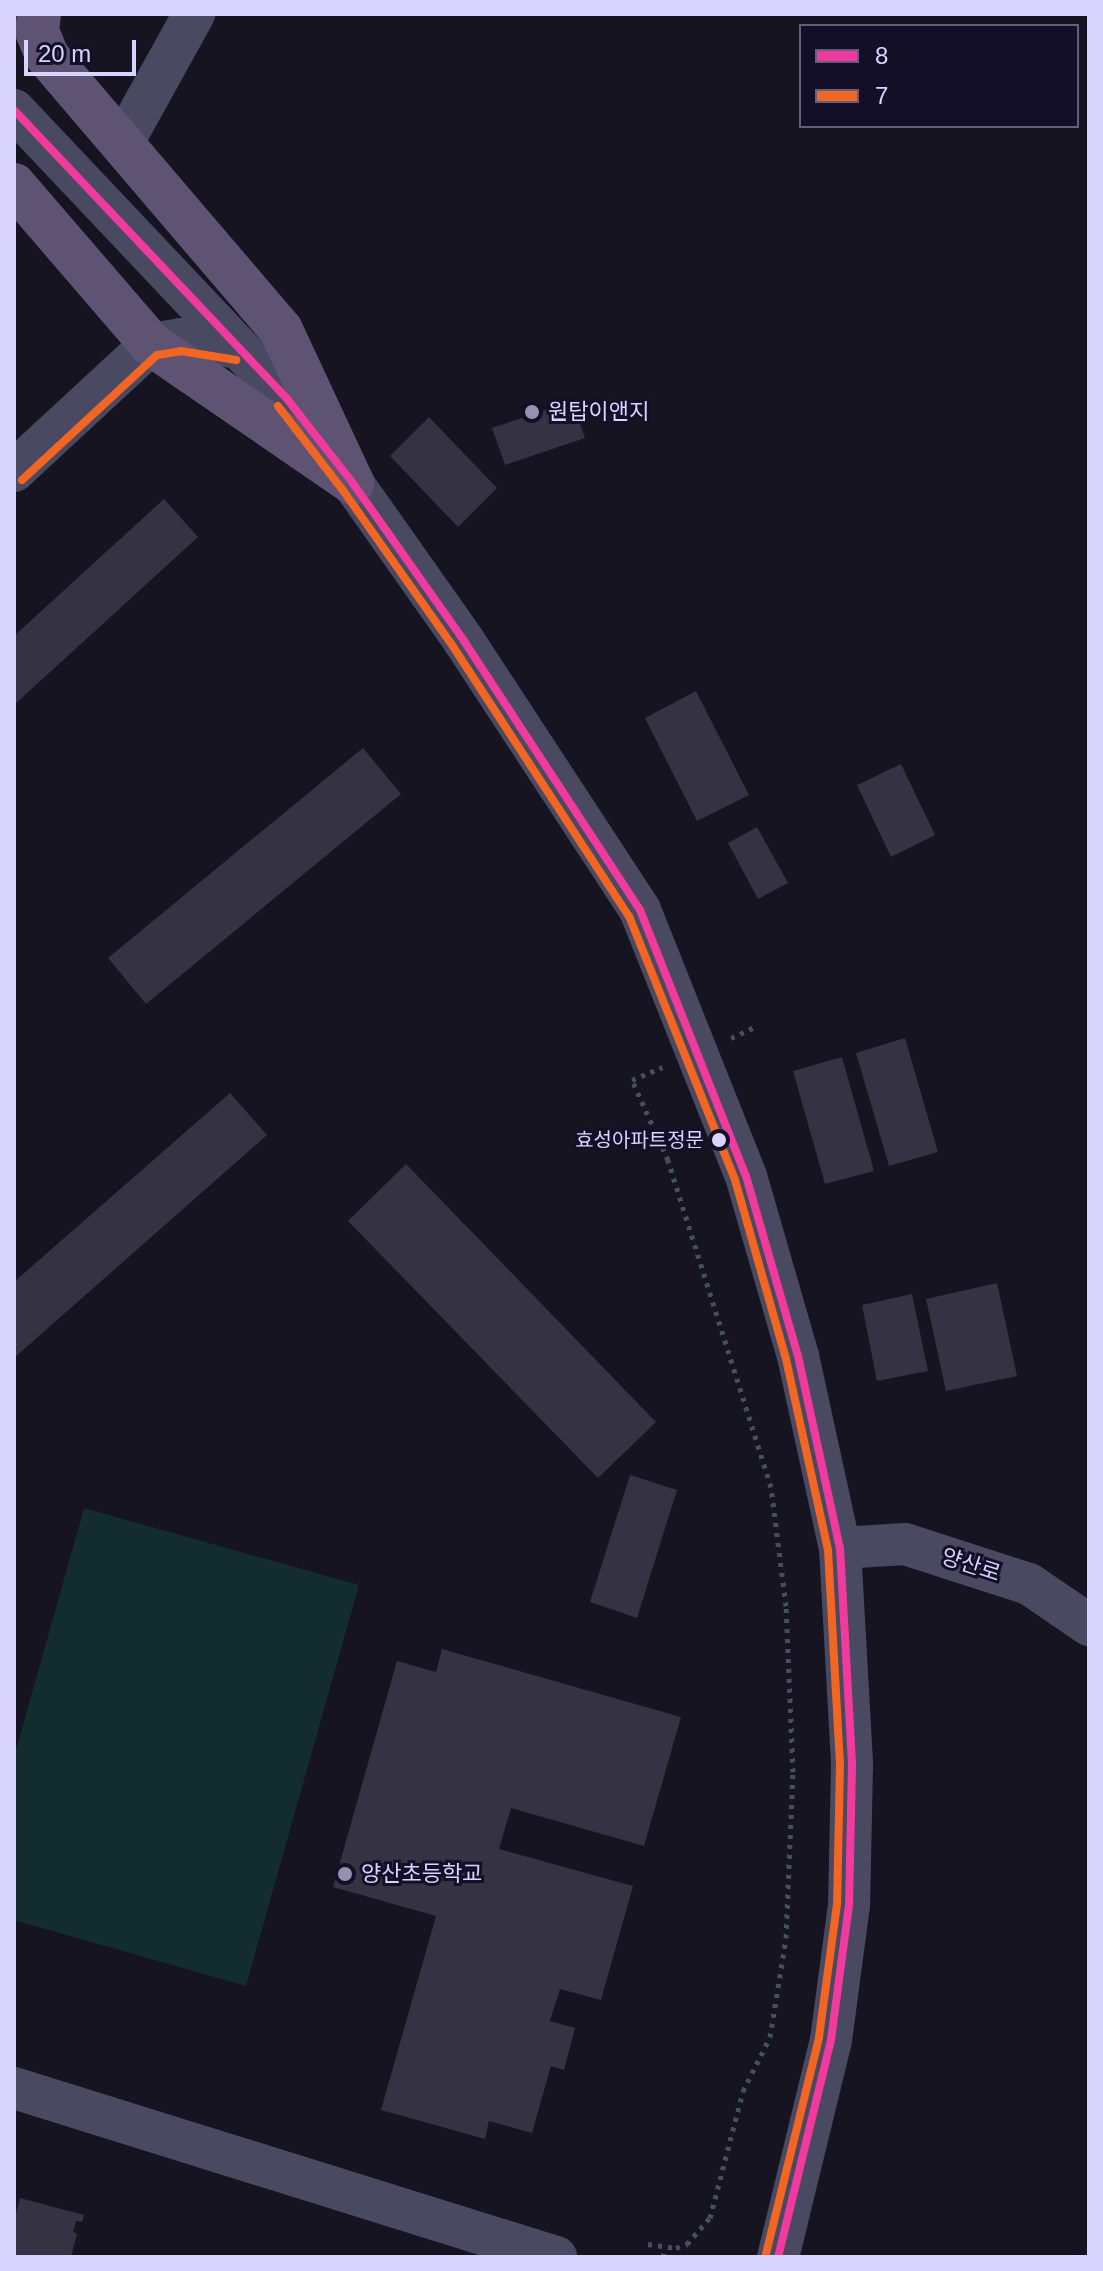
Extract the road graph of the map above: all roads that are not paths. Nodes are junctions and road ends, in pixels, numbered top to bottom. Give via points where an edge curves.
1 (39, 14) edge
2 (194, 14) edge
3 (14, 110) edge
4 (122, 144) junction
5 (14, 185) edge
6 (151, 344) junction
7 (238, 348) junction
8 (14, 471) edge
9 (352, 482) junction
10 (840, 1548) junction
11 (1089, 1625) edge
12 (14, 2088) edge
13 (556, 2257) edge
14 (778, 2257) edge

1 - 4 main road via 37,31 47,56
2 - 4 street
3 - 7 street
4 - 9 main road via 281,330
5 - 6 main road
6 - 7 street via 181,339
6 - 8 street
6 - 9 main road
7 - 9 street via 287,399
9 - 10 street via 464,641 640,910 746,1176 798,1356
10 - 11 street, 양산로 via 905,1544 1029,1584
10 - 14 street via 852,1765 849,1905 831,2040
12 - 13 street

